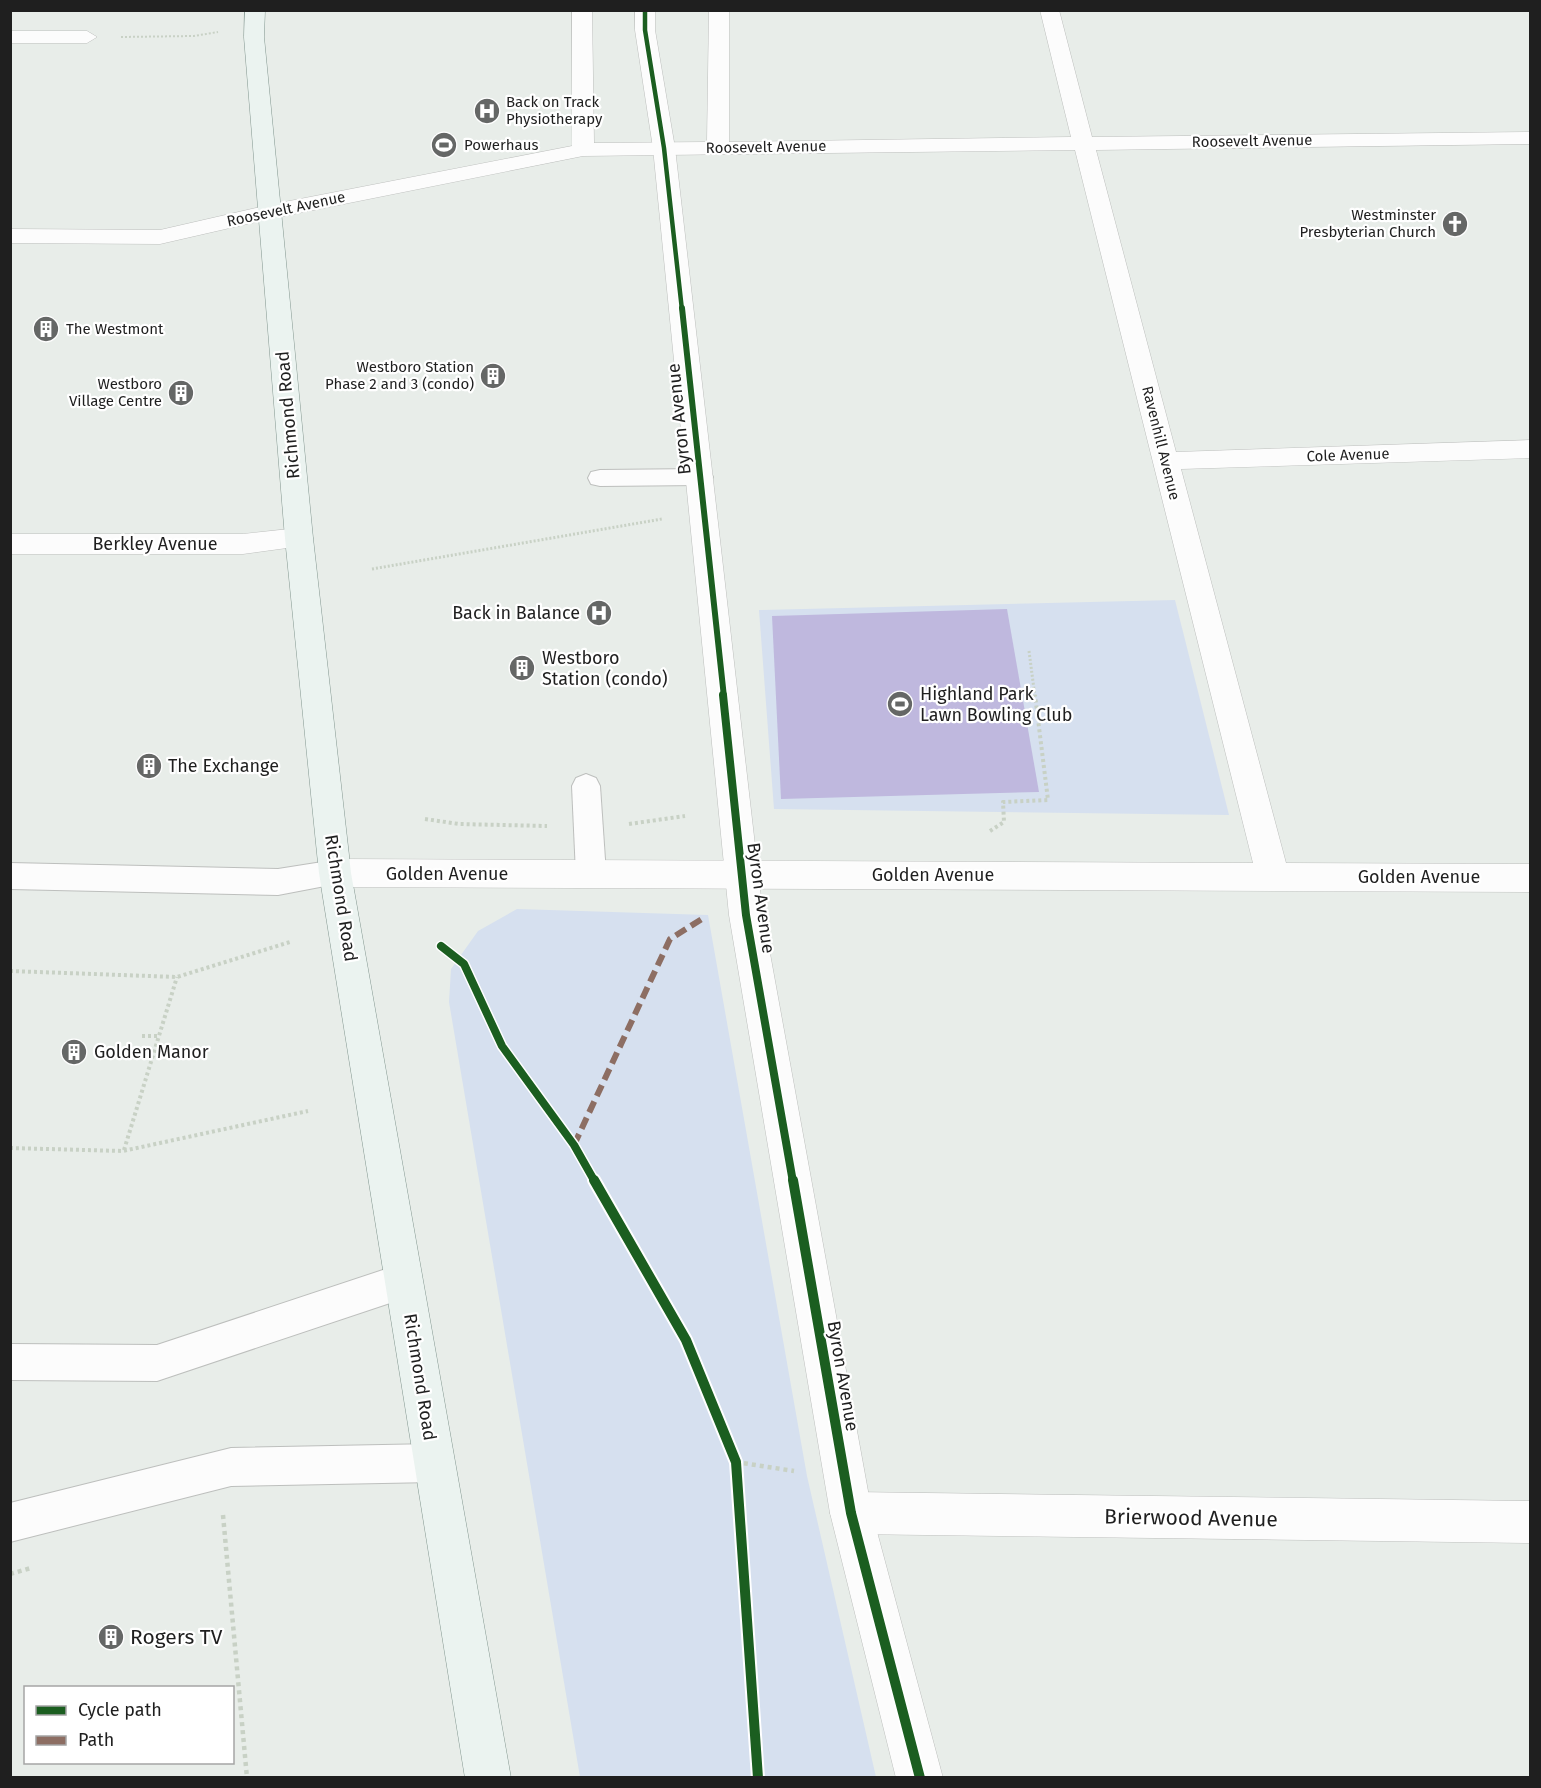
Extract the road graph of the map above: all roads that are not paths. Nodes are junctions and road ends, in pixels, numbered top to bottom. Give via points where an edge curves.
1 (255, 10) edge
2 (582, 10) edge
3 (645, 10) edge
4 (719, 10) edge
5 (1048, 10) edge
6 (10, 37) edge
7 (87, 37) dead end
8 (1530, 138) edge
9 (1084, 143) junction
10 (717, 147) junction
11 (664, 148) junction
12 (583, 150) junction
13 (269, 212) junction
14 (10, 236) edge
15 (1530, 449) edge
16 (1166, 461) junction
17 (701, 477) junction
18 (600, 478) dead end
19 (299, 538) junction
20 (10, 544) edge
21 (586, 786) dead end
22 (335, 873) junction
23 (591, 874) junction
24 (740, 875) junction
25 (10, 876) edge
26 (1273, 877) junction
27 (1530, 878) edge
28 (404, 1281) junction
29 (10, 1362) edge
30 (434, 1462) junction
31 (849, 1496) junction
32 (1530, 1522) edge
33 (10, 1523) edge
34 (488, 1778) edge
35 (920, 1778) edge

1 - 13 main road, Richmond Road
2 - 12 street
3 - 11 street, Byron Avenue
4 - 10 street
5 - 9 street, Ravenhill Avenue
6 - 7 street
8 - 9 street, Roosevelt Avenue
9 - 10 street, Roosevelt Avenue
9 - 16 street, Ravenhill Avenue
10 - 11 street, Roosevelt Avenue
11 - 12 street, Roosevelt Avenue
11 - 17 street, Byron Avenue
12 - 13 street, Roosevelt Avenue
13 - 14 street, Roosevelt Avenue via 160,237
13 - 19 main road, Richmond Road
15 - 16 street, Cole Avenue
16 - 26 street, Ravenhill Avenue
17 - 18 lane
17 - 24 street, Byron Avenue
19 - 20 street, Berkley Avenue via 243,544
19 - 22 main road, Richmond Road
21 - 23 lane
22 - 23 street, Golden Avenue
22 - 25 lane via 278,882
22 - 28 main road, Richmond Road
23 - 24 street, Golden Avenue
24 - 26 street, Golden Avenue
24 - 31 street, Byron Avenue
26 - 27 street, Golden Avenue
28 - 29 lane via 157,1363
28 - 30 main road, Richmond Road
30 - 33 lane via 231,1467
30 - 34 main road, Richmond Road
31 - 32 street, Brierwood Avenue
31 - 35 street, Byron Avenue

